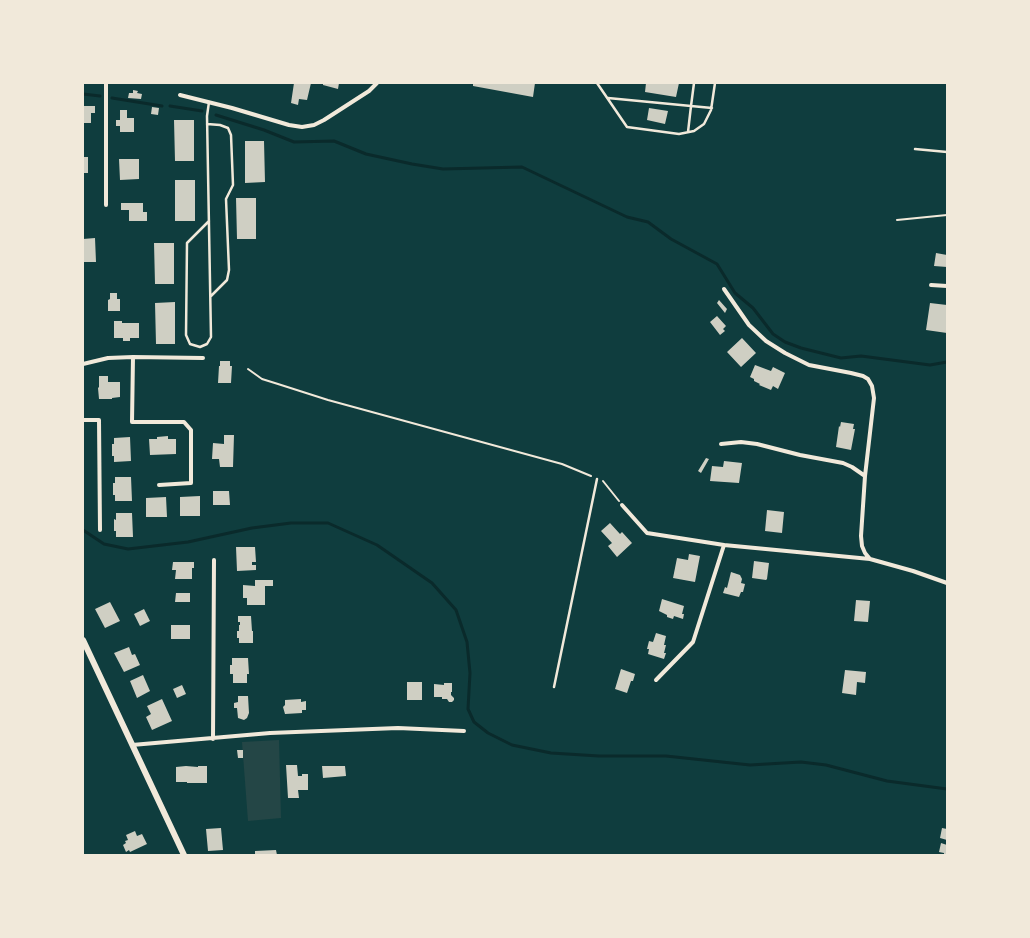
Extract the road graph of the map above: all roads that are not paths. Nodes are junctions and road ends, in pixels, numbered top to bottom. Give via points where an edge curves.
1 (106, 83) edge
2 (377, 83) edge
3 (597, 83) edge
4 (694, 83) edge
5 (716, 83) edge
6 (180, 95) dead end
7 (608, 98) junction
8 (209, 102) junction
9 (691, 106) junction
10 (712, 108) junction
11 (207, 124) junction
12 (688, 132) junction
13 (915, 149) dead end
14 (947, 152) edge
15 (106, 205) dead end
16 (209, 221) junction
17 (931, 285) dead end
18 (947, 286) edge
19 (724, 289) dead end
20 (210, 296) junction
21 (133, 357) junction
22 (203, 358) dead end
23 (83, 364) edge
24 (83, 420) edge
25 (721, 444) dead end
26 (865, 476) junction
27 (597, 479) road end
28 (158, 484) dead end
29 (622, 505) road end
30 (100, 530) dead end
31 (724, 545) junction
32 (870, 559) junction
33 (214, 560) dead end
34 (947, 583) edge
35 (83, 640) edge
36 (656, 680) dead end
37 (554, 687) dead end
38 (464, 731) dead end
39 (214, 739) junction
40 (132, 745) junction
41 (184, 855) edge

1 - 15 street
2 - 8 street via 324,120 302,127
3 - 7 lane
4 - 9 lane
5 - 10 lane
6 - 8 street
7 - 9 lane
7 - 12 lane via 627,127 680,134
8 - 11 lane
9 - 10 lane
9 - 12 lane
10 - 12 lane via 704,124
11 - 16 lane
11 - 20 lane via 228,128 231,135 233,185 226,199 229,270 227,280
13 - 14 lane
16 - 20 lane
16 - 20 lane via 187,243 186,335 190,344 200,347 207,344 211,337
17 - 18 street
19 - 26 street via 749,325 784,353 809,365 868,379 874,398
21 - 22 street
21 - 23 street via 108,358
21 - 28 street via 132,422 184,422 191,430 191,483
24 - 30 street via 99,420
25 - 26 street via 757,444 800,456 843,463
26 - 32 street via 861,541
27 - 37 lane
29 - 31 street via 647,533
31 - 32 street
31 - 36 street via 693,642
32 - 34 street
33 - 39 street
35 - 40 street
38 - 39 street via 398,728 270,733
39 - 40 street
40 - 41 street

